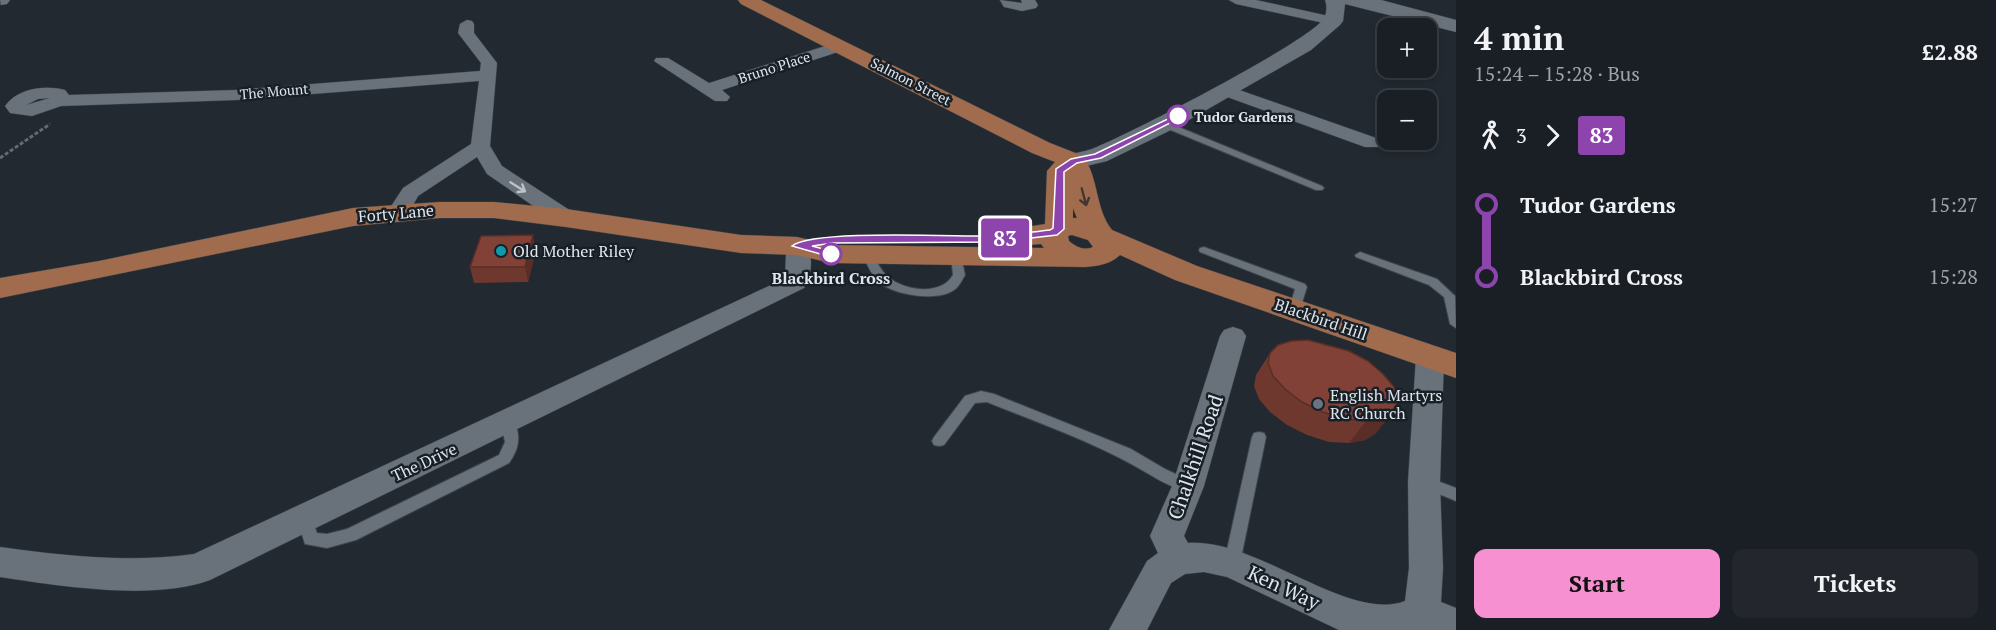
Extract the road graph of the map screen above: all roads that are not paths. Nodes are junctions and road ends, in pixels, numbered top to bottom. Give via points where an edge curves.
1 (747, 0) edge
2 (1007, 0) edge
3 (1029, 0) edge
4 (1236, 0) edge
5 (1351, 0) edge
6 (1333, 10) edge
7 (467, 24) dead end
8 (1456, 26) edge
9 (841, 46) junction
10 (662, 61) dead end
11 (489, 75) junction
12 (708, 89) junction
13 (1225, 90) junction
14 (724, 99) dead end
15 (58, 101) dead end
16 (1164, 124) junction
17 (1372, 144) edge
18 (480, 146) junction
19 (1074, 161) junction
20 (1291, 176) junction
21 (1280, 187) dead end
22 (1319, 188) dead end
23 (399, 211) junction
24 (566, 218) junction
25 (1056, 231) junction
26 (797, 246) junction
27 (1093, 246) junction
28 (1360, 255) dead end
29 (0, 288) edge
30 (1456, 324) edge
31 (1233, 336) dead end
32 (1443, 362) edge
33 (1259, 437) dead end
34 (939, 441) dead end
35 (1424, 482) junction
36 (1188, 486) junction
37 (1456, 495) edge
38 (1178, 559) junction
39 (0, 562) edge
40 (1232, 563) junction
41 (1422, 611) junction
42 (1456, 626) edge
43 (1127, 630) edge

1 - 9 main road, Salmon Street
2 - 3 street via 1022,7 1031,5
4 - 6 street
5 - 8 main road
6 - 13 main road via 1304,46
7 - 11 street via 466,33 489,63
9 - 12 street, Bruno Place
9 - 19 main road, Salmon Street
10 - 12 street, Bruno Place
11 - 15 street, The Mount via 236,95
11 - 18 street
12 - 14 street, Bruno Place
13 - 16 main road
13 - 17 street
16 - 19 main road via 1098,156
16 - 20 lane
18 - 23 street via 410,192
18 -> 24 street via 494,170
19 - 25 main road via 1060,171
19 -> 27 main road
20 - 21 lane
20 - 22 lane
23 - 24 main road, Forty Lane via 494,210
23 - 29 main road, Forty Lane
24 - 26 main road, Forty Lane via 741,244
25 - 26 main road, Forty Lane via 997,239 833,239
25 - 27 main road via 1052,239 1055,245
26 - 27 main road, Forty Lane via 831,254 1019,258
26 - 39 street, The Drive via 799,265 795,283 198,569 158,575 62,571
27 - 32 main road, Blackbird Hill via 1195,261 1295,309
28 - 30 lane via 1433,282 1449,296
31 - 36 street, Chalkhill Road
32 - 35 street
33 - 40 lane
34 - 36 lane via 970,399 989,397 1126,453
35 - 37 lane
35 - 41 street via 1426,568
36 - 38 street, Chalkhill Road via 1167,537
38 - 40 street, Ken Way via 1204,557
38 - 43 street via 1159,572
40 - 41 street, Ken Way via 1352,618 1395,622
41 - 42 street

